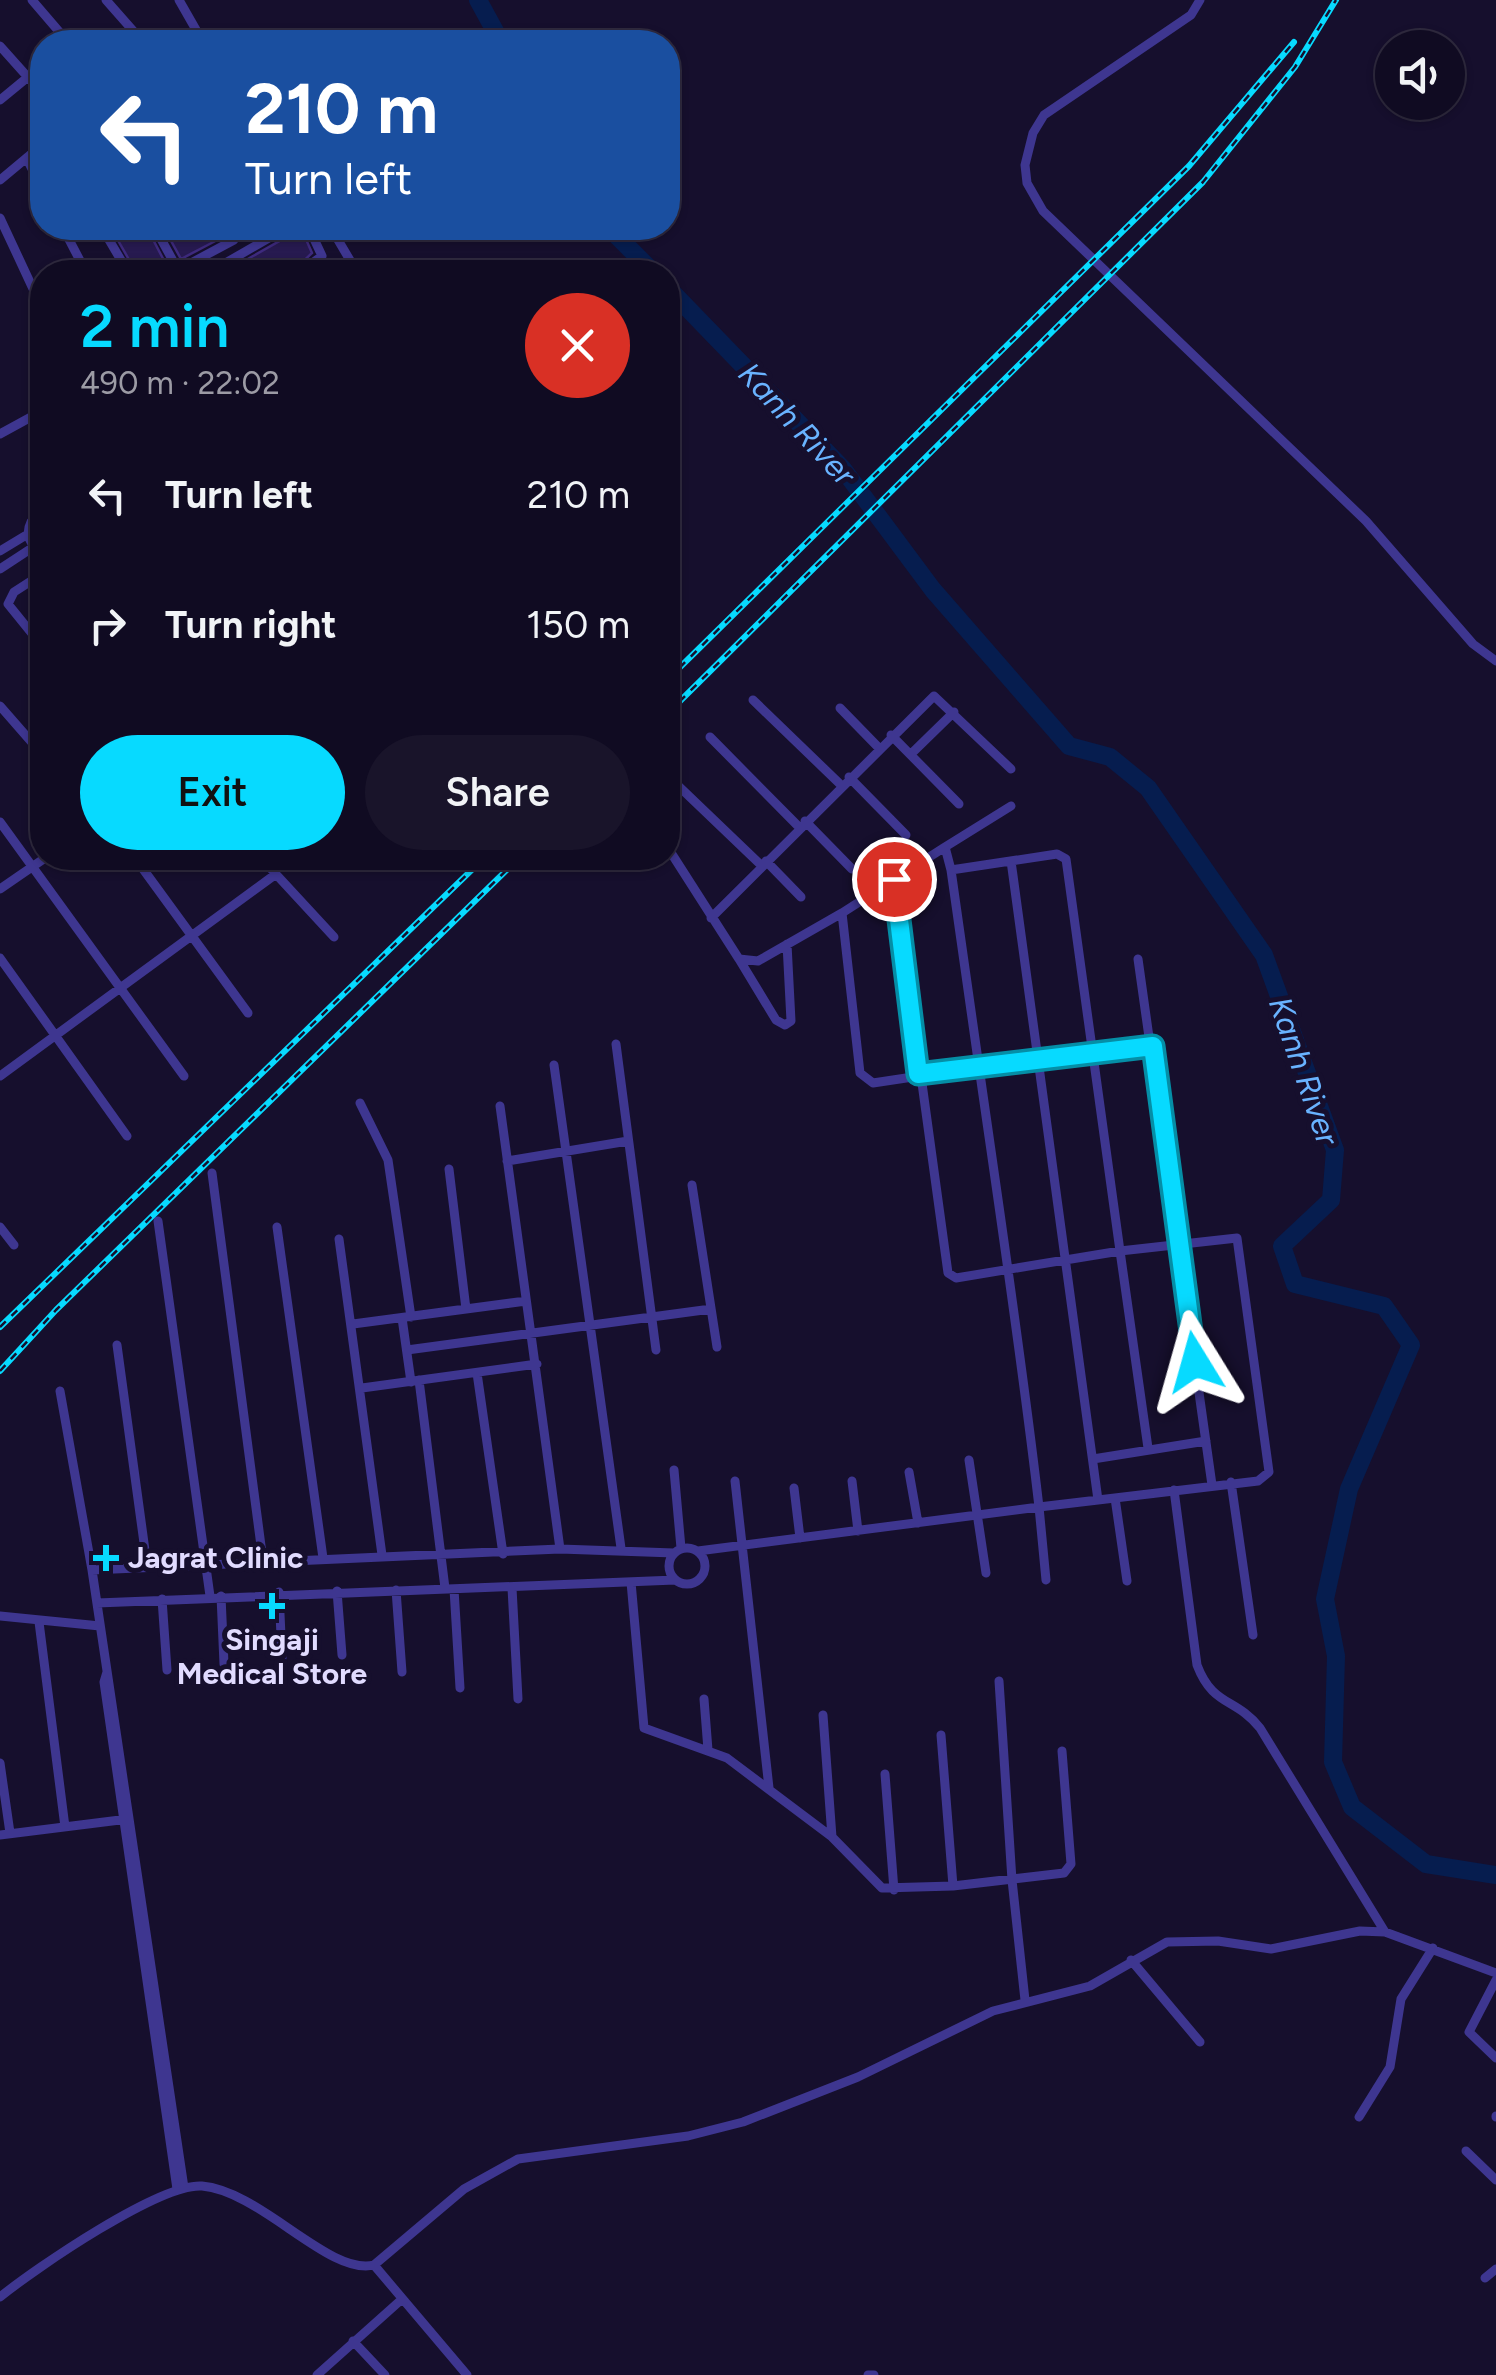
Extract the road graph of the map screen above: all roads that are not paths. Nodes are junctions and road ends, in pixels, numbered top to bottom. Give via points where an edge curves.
1 (32, 0) edge
2 (106, 0) edge
3 (179, 0) edge
4 (1200, 0) edge
5 (58, 30) edge
6 (132, 30) edge
7 (196, 30) edge
8 (0, 46) edge
9 (28, 77) junction
10 (30, 79) edge
11 (0, 100) edge
12 (30, 156) edge
13 (27, 159) junction
14 (30, 165) edge
15 (0, 180) edge
16 (0, 218) edge
17 (234, 240) edge
18 (265, 240) edge
19 (202, 258) joint
20 (198, 260) edge
21 (231, 260) edge
22 (30, 273) edge
23 (30, 418) edge
24 (0, 434) edge
25 (30, 522) edge
26 (28, 534) junction
27 (30, 537) edge
28 (0, 551) edge
29 (30, 553) edge
30 (0, 570) edge
31 (30, 582) edge
32 (30, 631) edge
33 (1496, 660) edge
34 (753, 700) dead end
35 (0, 706) edge
36 (840, 708) dead end
37 (954, 712) junction
38 (891, 734) junction
39 (710, 737) dead end
40 (30, 740) edge
41 (878, 747) junction
42 (911, 754) junction
43 (1011, 769) dead end
44 (849, 777) junction
45 (841, 785) junction
46 (680, 787) edge
47 (959, 804) dead end
48 (1010, 806) dead end
49 (0, 822) edge
50 (802, 824) junction
51 (906, 835) dead end
52 (945, 847) junction
53 (1011, 861) junction
54 (30, 863) edge
55 (763, 863) junction
56 (30, 867) edge
57 (680, 868) edge
58 (852, 869) dead end
59 (35, 870) edge
60 (144, 870) edge
61 (272, 870) edge
62 (950, 870) junction
63 (276, 874) junction
64 (894, 879) junction
65 (0, 889) edge
66 (801, 898) dead end
67 (842, 913) junction
68 (711, 918) junction
69 (192, 936) junction
70 (334, 938) dead end
71 (787, 944) junction
72 (0, 958) edge
73 (739, 959) junction
74 (1138, 959) dead end
75 (119, 988) junction
76 (248, 1013) dead end
77 (56, 1036) junction
78 (616, 1044) dead end
79 (1153, 1046) junction
80 (1093, 1054) junction
81 (1038, 1061) junction
82 (554, 1064) dead end
83 (979, 1067) junction
84 (918, 1074) junction
85 (0, 1076) edge
86 (184, 1076) dead end
87 (360, 1103) dead end
88 (500, 1106) dead end
89 (128, 1136) dead end
90 (628, 1141) junction
91 (566, 1152) junction
92 (506, 1161) junction
93 (449, 1169) dead end
94 (212, 1173) dead end
95 (692, 1185) dead end
96 (158, 1221) dead end
97 (0, 1227) edge
98 (278, 1228) dead end
99 (339, 1239) dead end
100 (1179, 1242) junction
101 (14, 1246) dead end
102 (1120, 1251) junction
103 (1063, 1258) junction
104 (1008, 1267) junction
105 (526, 1301) junction
106 (466, 1309) junction
107 (711, 1309) junction
108 (652, 1316) junction
109 (406, 1317) junction
110 (353, 1324) junction
111 (591, 1325) junction
112 (532, 1334) junction
113 (118, 1345) dead end
114 (718, 1347) dead end
115 (406, 1350) junction
116 (656, 1350) dead end
117 (537, 1364) junction
118 (477, 1373) junction
119 (415, 1381) junction
120 (362, 1388) junction
121 (60, 1391) dead end
122 (1206, 1441) junction
123 (1148, 1448) junction
124 (1092, 1459) junction
125 (968, 1460) dead end
126 (674, 1470) dead end
127 (909, 1472) dead end
128 (852, 1481) dead end
129 (735, 1482) dead end
130 (1232, 1482) junction
131 (1212, 1484) junction
132 (794, 1488) dead end
133 (1174, 1490) junction
134 (1115, 1498) junction
135 (1098, 1500) junction
136 (1039, 1507) junction
137 (975, 1515) junction
138 (918, 1523) junction
139 (858, 1531) junction
140 (800, 1538) junction
141 (742, 1546) junction
142 (621, 1548) junction
143 (560, 1549) junction
144 (678, 1550) junction
145 (698, 1551) junction
146 (503, 1554) junction
147 (382, 1555) junction
148 (444, 1556) junction
149 (323, 1558) junction
150 (263, 1561) junction
151 (206, 1562) junction
152 (146, 1565) junction
153 (92, 1570) junction
154 (986, 1573) dead end
155 (675, 1580) junction
156 (1046, 1580) dead end
157 (631, 1582) junction
158 (1127, 1582) dead end
159 (449, 1588) junction
160 (512, 1588) junction
161 (396, 1590) junction
162 (337, 1591) junction
163 (278, 1592) junction
164 (216, 1596) junction
165 (162, 1599) junction
166 (97, 1603) junction
167 (0, 1616) edge
168 (39, 1622) junction
169 (100, 1626) junction
170 (1254, 1635) dead end
171 (342, 1656) dead end
172 (282, 1658) dead end
173 (224, 1664) dead end
174 (167, 1670) dead end
175 (402, 1672) dead end
176 (1000, 1681) dead end
177 (460, 1688) dead end
178 (518, 1699) dead end
179 (704, 1699) dead end
180 (823, 1715) dead end
181 (941, 1734) dead end
182 (708, 1750) junction
183 (1062, 1750) dead end
184 (0, 1762) edge
185 (885, 1774) dead end
186 (769, 1788) junction
187 (127, 1819) junction
188 (66, 1827) junction
189 (5, 1834) edge
190 (832, 1837) junction
191 (1012, 1880) junction
192 (953, 1886) junction
193 (894, 1890) junction
194 (1386, 1932) junction
195 (1433, 1948) junction
196 (1131, 1960) junction
197 (1496, 1976) edge
198 (1025, 2000) junction
199 (1200, 2042) dead end
200 (1496, 2058) edge
201 (1359, 2117) dead end
202 (1466, 2151) dead end
203 (1496, 2180) edge
204 (180, 2189) junction
205 (374, 2264) junction
206 (1496, 2269) edge
207 (1484, 2278) dead end
208 (0, 2297) edge
209 (401, 2300) junction
210 (354, 2341) junction
211 (316, 2375) edge
212 (385, 2375) edge
213 (468, 2375) edge

1 - 5 street
2 - 6 street
3 - 7 street
4 - 33 street via 1192,15 1044,116 1025,165 1027,183 1043,211 1093,262 1366,520 1473,644
8 - 9 street
9 - 10 street
9 - 11 street
12 - 13 street
13 - 14 street
13 - 15 street
16 - 22 street
17 - 19 street
18 - 21 street
19 - 20 street
23 - 24 street
25 - 26 street
26 - 27 street
26 - 28 street
29 - 30 street
31 - 32 street via 8,604
34 - 45 street
35 - 40 street
36 - 41 street
37 - 38 street via 934,696
37 - 42 street
37 - 43 street
38 - 41 street
38 - 42 street
39 - 50 street
41 - 44 street
42 - 47 street
44 - 45 street
44 - 51 street
45 - 50 street
46 - 55 street
48 - 52 street
49 - 54 street
50 - 55 street
50 - 58 street
52 - 62 street
52 - 64 street
53 - 62 street
53 - 80 street via 1057,854 1066,859
53 - 81 street
55 - 66 street
55 - 68 street
56 - 65 street
57 - 68 street
59 - 75 street
60 - 69 street
61 - 63 street
62 - 83 street
63 - 69 street
63 - 70 street
64 - 67 street
64 - 84 street
67 - 71 street
67 - 84 street via 860,1073 873,1083
68 - 73 street
69 - 75 street
69 - 76 street
71 - 73 street via 758,960
71 - 73 street via 786,1025 776,1020
72 - 77 street
74 - 79 street
75 - 77 street
75 - 86 street
77 - 85 street
77 - 89 street
78 - 90 street
79 - 80 street
79 - 100 street
80 - 81 street
80 - 102 street
81 - 83 street
81 - 103 street
82 - 91 street
83 - 84 street
83 - 104 street
84 - 104 street via 946,1268 956,1278
87 - 109 street via 388,1160
88 - 92 street
90 - 91 street
90 - 108 street
91 - 92 street
91 - 111 street
92 - 105 street
93 - 106 street
94 - 150 street
95 - 107 street
96 - 151 street
97 - 101 street
98 - 149 street
99 - 110 street
100 - 102 street
100 - 122 street
100 - 130 street via 1232,1236 1240,1241 1270,1465 1258,1481
102 - 103 street
102 - 123 street
103 - 104 street
103 - 124 street
104 - 136 street
105 - 106 street
105 - 112 street
106 - 109 street
107 - 108 street
107 - 114 street
108 - 111 street
108 - 116 street
109 - 110 street
109 - 115 street
110 - 120 street
111 - 112 street
111 - 142 street
112 - 115 street
112 - 117 street
113 - 152 street
115 - 119 street
117 - 118 street
117 - 143 street
118 - 119 street
118 - 146 street
119 - 120 street
119 - 148 street
120 - 147 street
121 - 153 street
122 - 123 street
122 - 131 street
123 - 124 street
124 - 135 street
125 - 137 street
126 - 144 street
127 - 138 street
128 - 139 street
129 - 141 street
130 - 131 street
130 - 170 street
131 - 133 street
132 - 140 street
133 - 134 street
133 - 194 street via 1204,1684 1260,1728
134 - 135 street
134 - 158 street
135 - 136 street
136 - 137 street
136 - 156 street
137 - 138 street
137 - 154 street
138 - 139 street
139 - 140 street
140 - 141 street
141 - 145 street
141 - 186 street
142 - 143 street
142 - 144 street
143 - 146 street
144 - 145 street
144 - 155 street via 668,1566
145 - 155 street via 703,1575 687,1584
146 - 148 street
147 - 148 street
147 - 149 street
148 - 159 street
149 - 150 street
150 - 151 street
151 - 152 street
151 - 164 street
152 - 153 street
153 - 166 street
155 - 157 street
157 - 160 street
157 - 182 street via 644,1728
159 - 160 street
159 - 161 street
159 - 177 street
160 - 178 street
161 - 162 street
161 - 175 street
162 - 163 street
162 - 171 street
163 - 164 street
163 - 172 street
164 - 165 street
164 - 173 street
165 - 166 street
165 - 174 street
166 - 169 street
167 - 168 street
168 - 169 street
168 - 188 street
169 - 187 street
176 - 191 street
179 - 182 street
180 - 190 street
181 - 192 street
182 - 186 street
183 - 191 street via 1071,1864 1064,1873
184 - 189 street
185 - 193 street
186 - 190 street
187 - 188 street
187 - 204 street
188 - 189 street
190 - 193 street via 874,1882
191 - 192 street
191 - 198 street
192 - 193 street
194 - 195 street
194 - 196 street via 1271,1949 1185,1939
195 - 197 street
195 - 201 street via 1401,1999 1390,2066
196 - 198 street via 1090,1986
196 - 199 street
197 - 200 street via 1469,2032
198 - 205 street via 743,2122 672,2139 518,2159 464,2189
202 - 203 street
204 - 205 street via 235,2194 345,2264
204 - 208 street via 33,2271
205 - 209 street
206 - 207 street
209 - 210 street
209 - 213 street
210 - 211 street
210 - 212 street

